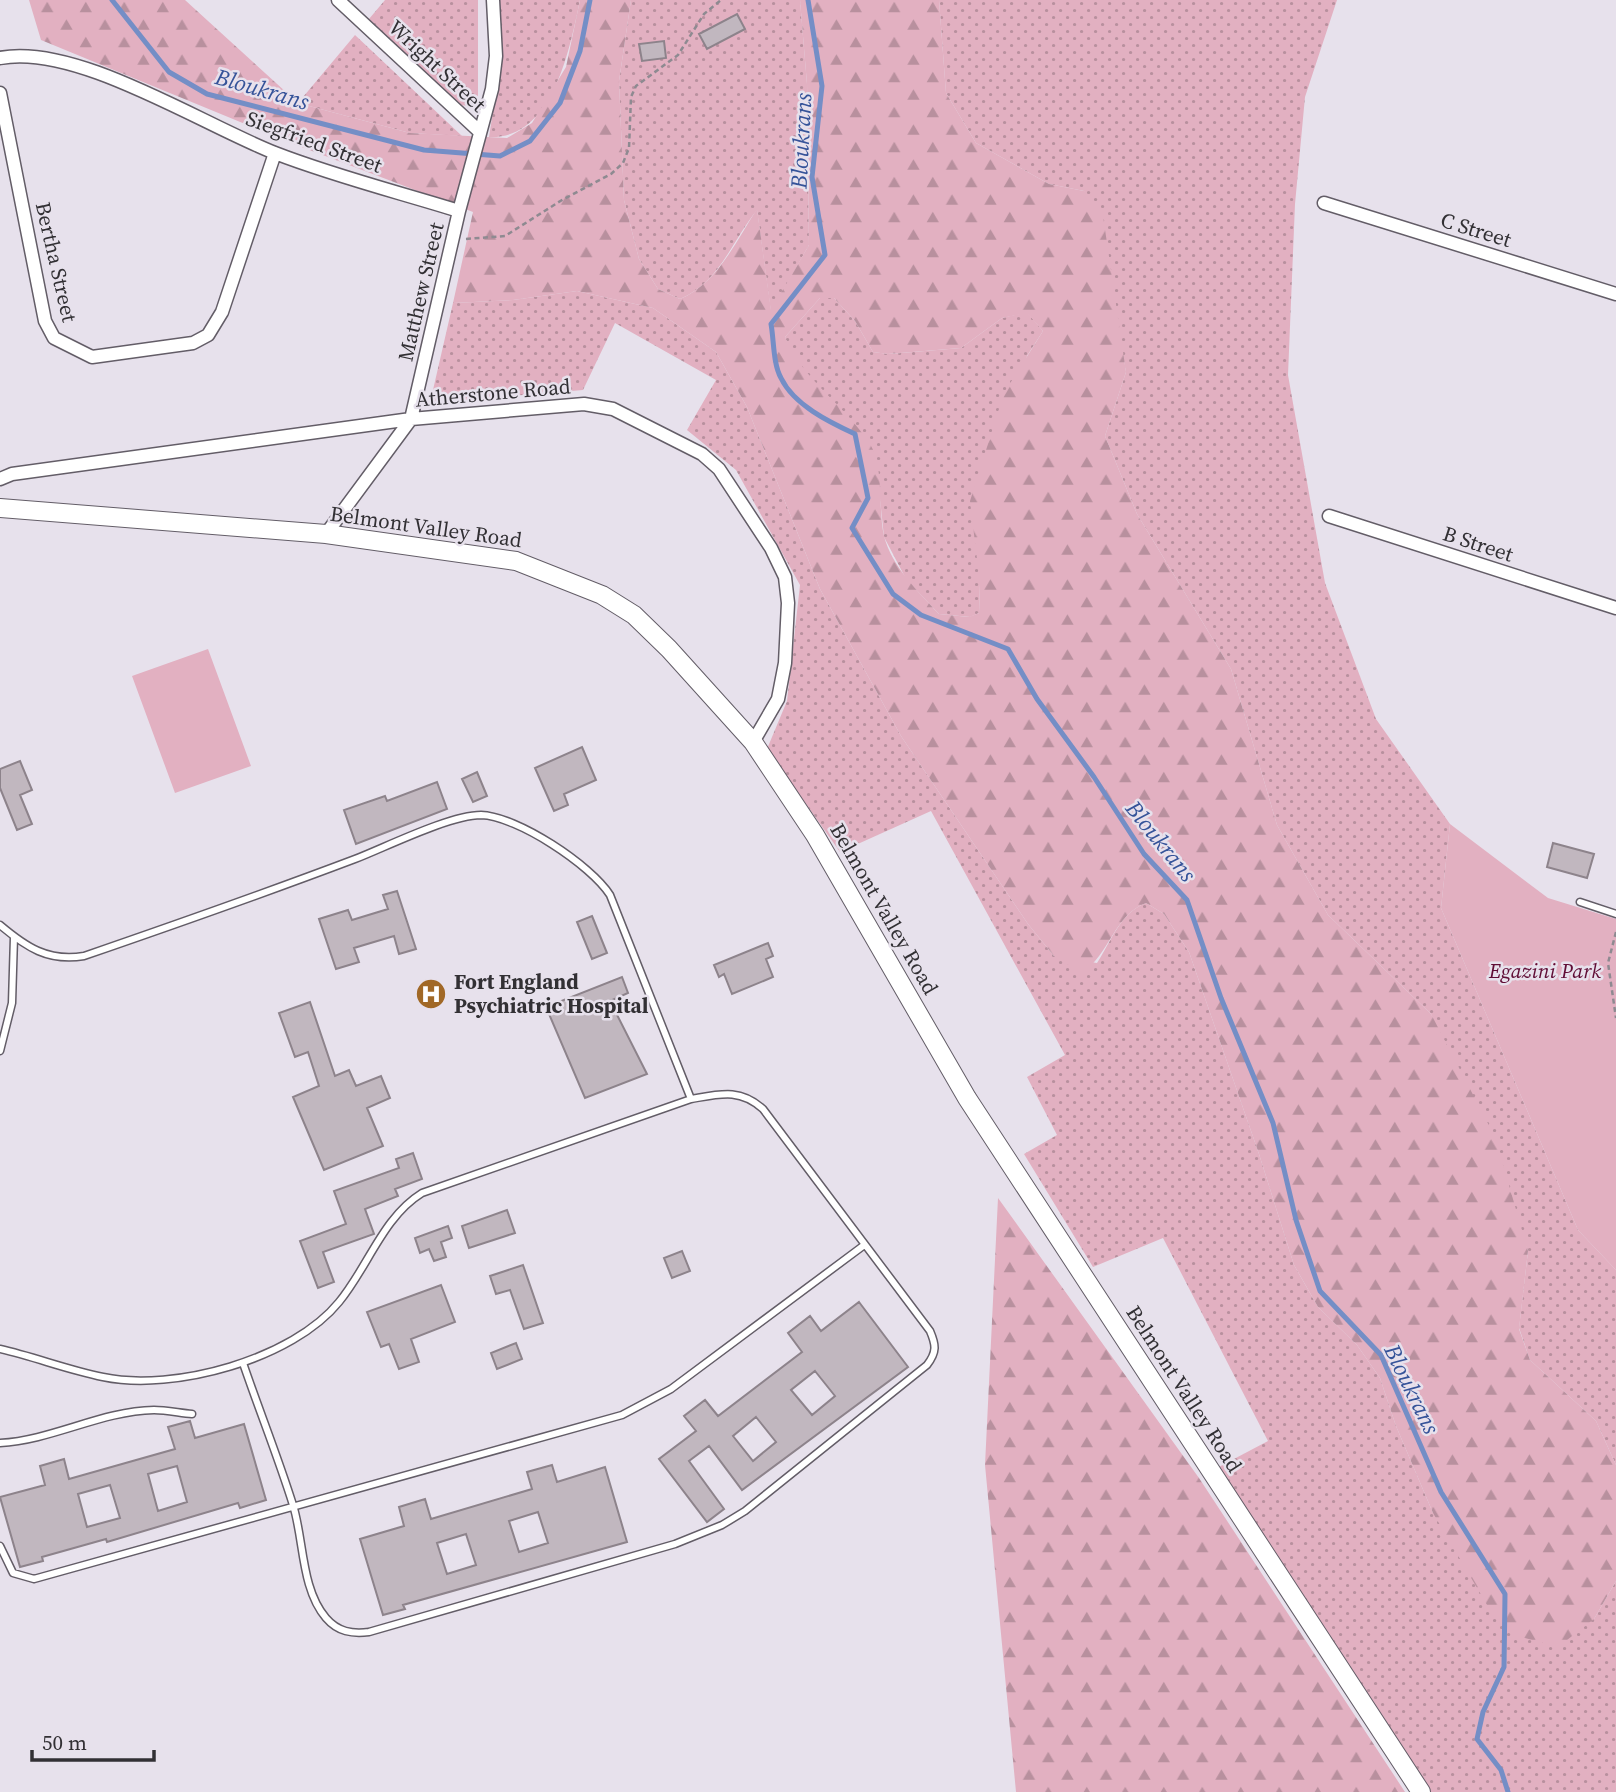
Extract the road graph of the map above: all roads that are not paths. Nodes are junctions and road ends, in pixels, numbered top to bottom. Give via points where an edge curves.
1 (338, 0) edge
2 (493, 0) edge
3 (0, 58) edge
4 (0, 93) edge
5 (480, 131) junction
6 (275, 153) junction
7 (1324, 203) dead end
8 (459, 211) junction
9 (1616, 294) edge
10 (411, 419) junction
11 (0, 479) edge
12 (0, 508) edge
13 (1329, 516) dead end
14 (326, 534) junction
15 (1616, 608) edge
16 (753, 742) junction
17 (1580, 902) dead end
18 (1616, 914) edge
19 (0, 925) edge
20 (14, 937) junction
21 (0, 1051) edge
22 (691, 1099) junction
23 (863, 1245) junction
24 (0, 1349) edge
25 (243, 1363) junction
26 (192, 1415) dead end
27 (0, 1443) edge
28 (293, 1507) junction
29 (0, 1546) edge
30 (1421, 1792) edge

1 - 5 street, Wright Street
2 - 5 street, Matthew Street via 496,56
3 - 6 street, Siegfried Street via 34,56 74,63
4 - 6 street, Bertha Street via 45,321 54,338 92,357 193,344 208,335 222,312
5 - 8 street, Matthew Street
6 - 8 street, Siegfried Street
7 - 9 street, C Street
8 - 10 street, Matthew Street
10 - 11 street, Atherstone Road
10 - 14 street, Matthew Street
10 - 16 street, Atherstone Road via 584,404 613,409 664,433 719,469 785,577 785,663 778,699
12 - 14 street, Belmont Valley Road
13 - 15 street, B Street
14 - 16 street, Belmont Valley Road via 516,561 602,595 634,615 669,649
16 - 30 street, Belmont Valley Road via 815,835 967,1098
17 - 18 lane
19 - 20 lane
20 - 21 lane via 12,1003
20 - 22 lane via 44,956 83,956 440,827 480,815 500,819 582,863 600,879
22 - 23 lane via 727,1092 751,1098 786,1138
22 - 25 lane via 422,1193 397,1213 330,1314
23 - 28 lane via 671,1390 640,1407
23 - 28 lane via 930,1331 936,1345 934,1356 928,1366 722,1525 649,1551 353,1633 326,1618 316,1599
24 - 25 lane via 129,1380 157,1380
25 - 28 lane
26 - 27 lane via 155,1410 124,1413 23,1442
28 - 29 lane via 34,1579 13,1573

